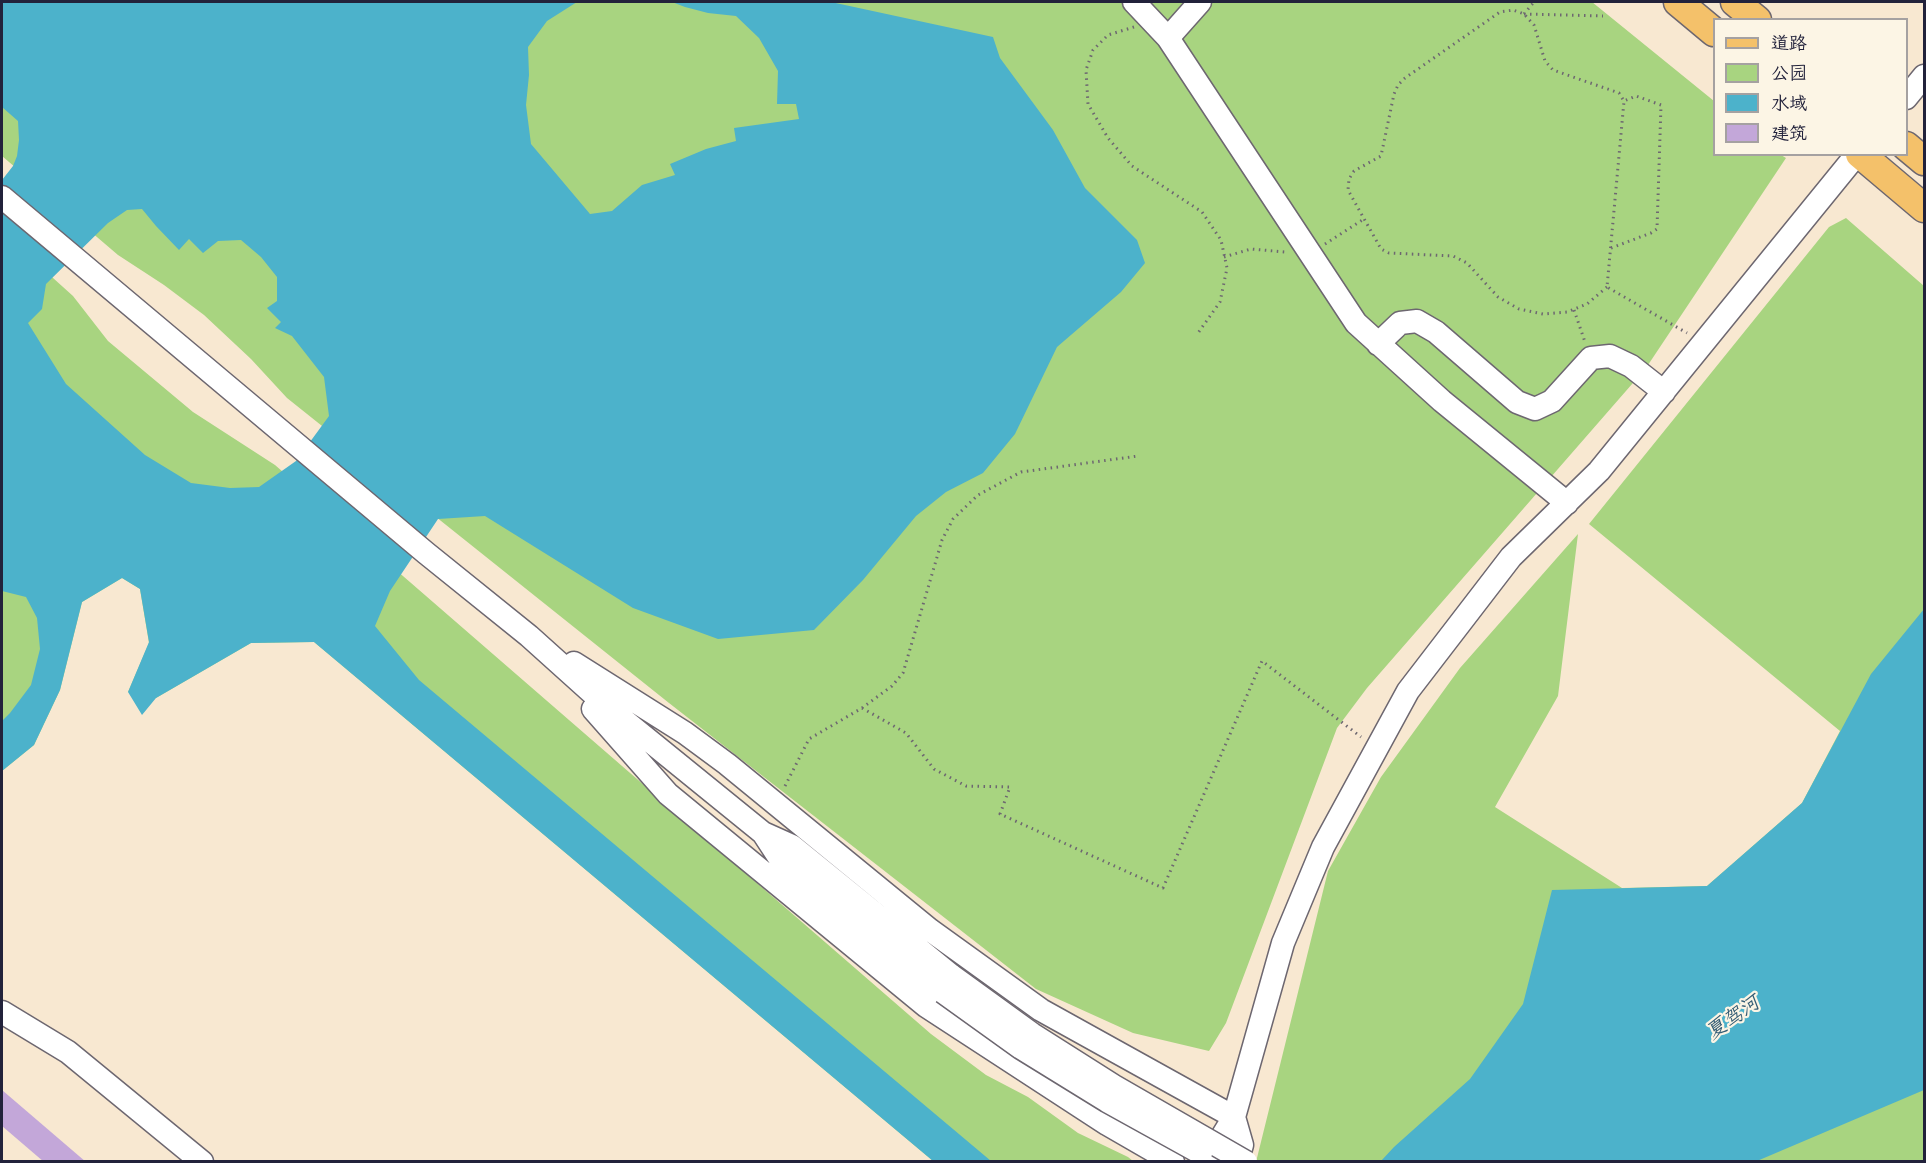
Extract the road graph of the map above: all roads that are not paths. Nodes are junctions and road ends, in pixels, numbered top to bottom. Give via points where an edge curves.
1 (1134, 2) edge
2 (1200, 2) edge
3 (1678, 2) edge
4 (1735, 2) edge
5 (1755, 18) edge
6 (1160, 30) junction
7 (1713, 31) edge
8 (1924, 76) edge
9 (1908, 96) edge
10 (1908, 148) edge
11 (1856, 156) edge
12 (1860, 156) edge
13 (1924, 161) edge
14 (2, 197) edge
15 (1924, 208) edge
16 (1378, 344) junction
17 (1664, 392) junction
18 (1567, 503) junction
19 (529, 636) junction
20 (947, 984) junction
21 (2, 1012) edge
22 (1234, 1117) junction
23 (201, 1161) edge
24 (1173, 1161) edge
25 (1210, 1161) edge
26 (1215, 1161) edge
27 (1237, 1161) edge
28 (1246, 1161) edge

1 - 6 street
2 - 6 street
3 - 7 main road
4 - 5 main road
6 - 16 street via 1356,323
8 - 9 street
10 - 13 main road
11 - 17 street
12 - 15 main road
14 - 19 street
16 - 17 street via 1400,323 1417,321 1436,332 1517,402 1535,409 1552,401 1591,358 1610,356
16 - 18 street
17 - 18 street via 1599,471
18 - 22 street via 1504,566 1408,691 1376,749 1323,847 1283,943
19 - 20 street via 609,708 763,833 792,846
19 - 22 street via 685,733 930,930 1041,1010
19 - 24 street via 668,794 926,1006 1107,1124
20 - 26 street, bridge via 1021,1048
20 - 28 street, bridge
21 - 23 street via 68,1052
22 - 25 street
22 - 27 street via 1242,1145

